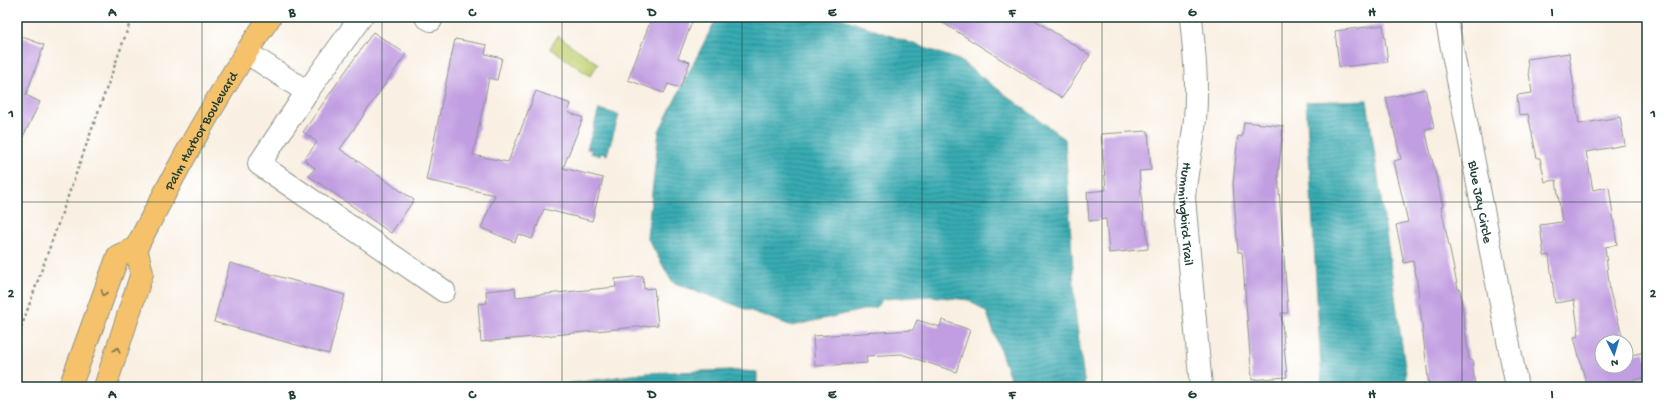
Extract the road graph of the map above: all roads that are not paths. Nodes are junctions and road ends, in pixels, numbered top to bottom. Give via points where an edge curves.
1 (270, 17) edge
2 (361, 17) edge
3 (1191, 17) edge
4 (1446, 17) edge
5 (246, 52) junction
6 (307, 92) junction
7 (136, 248) junction
8 (444, 292) dead end
9 (70, 387) edge
10 (105, 387) edge
11 (1202, 387) edge
12 (1517, 387) edge

1 - 5 main road, Palm Harbor Boulevard
2 - 6 street
3 - 11 street, Hummingbird Trail via 1196,95 1193,140 1184,198
4 - 12 street, Blue Jay Circle
5 - 6 street
5 - 7 main road, Palm Harbor Boulevard
6 - 8 street via 258,164
7 -> 9 main road via 118,256
10 -> 7 main road via 142,273

